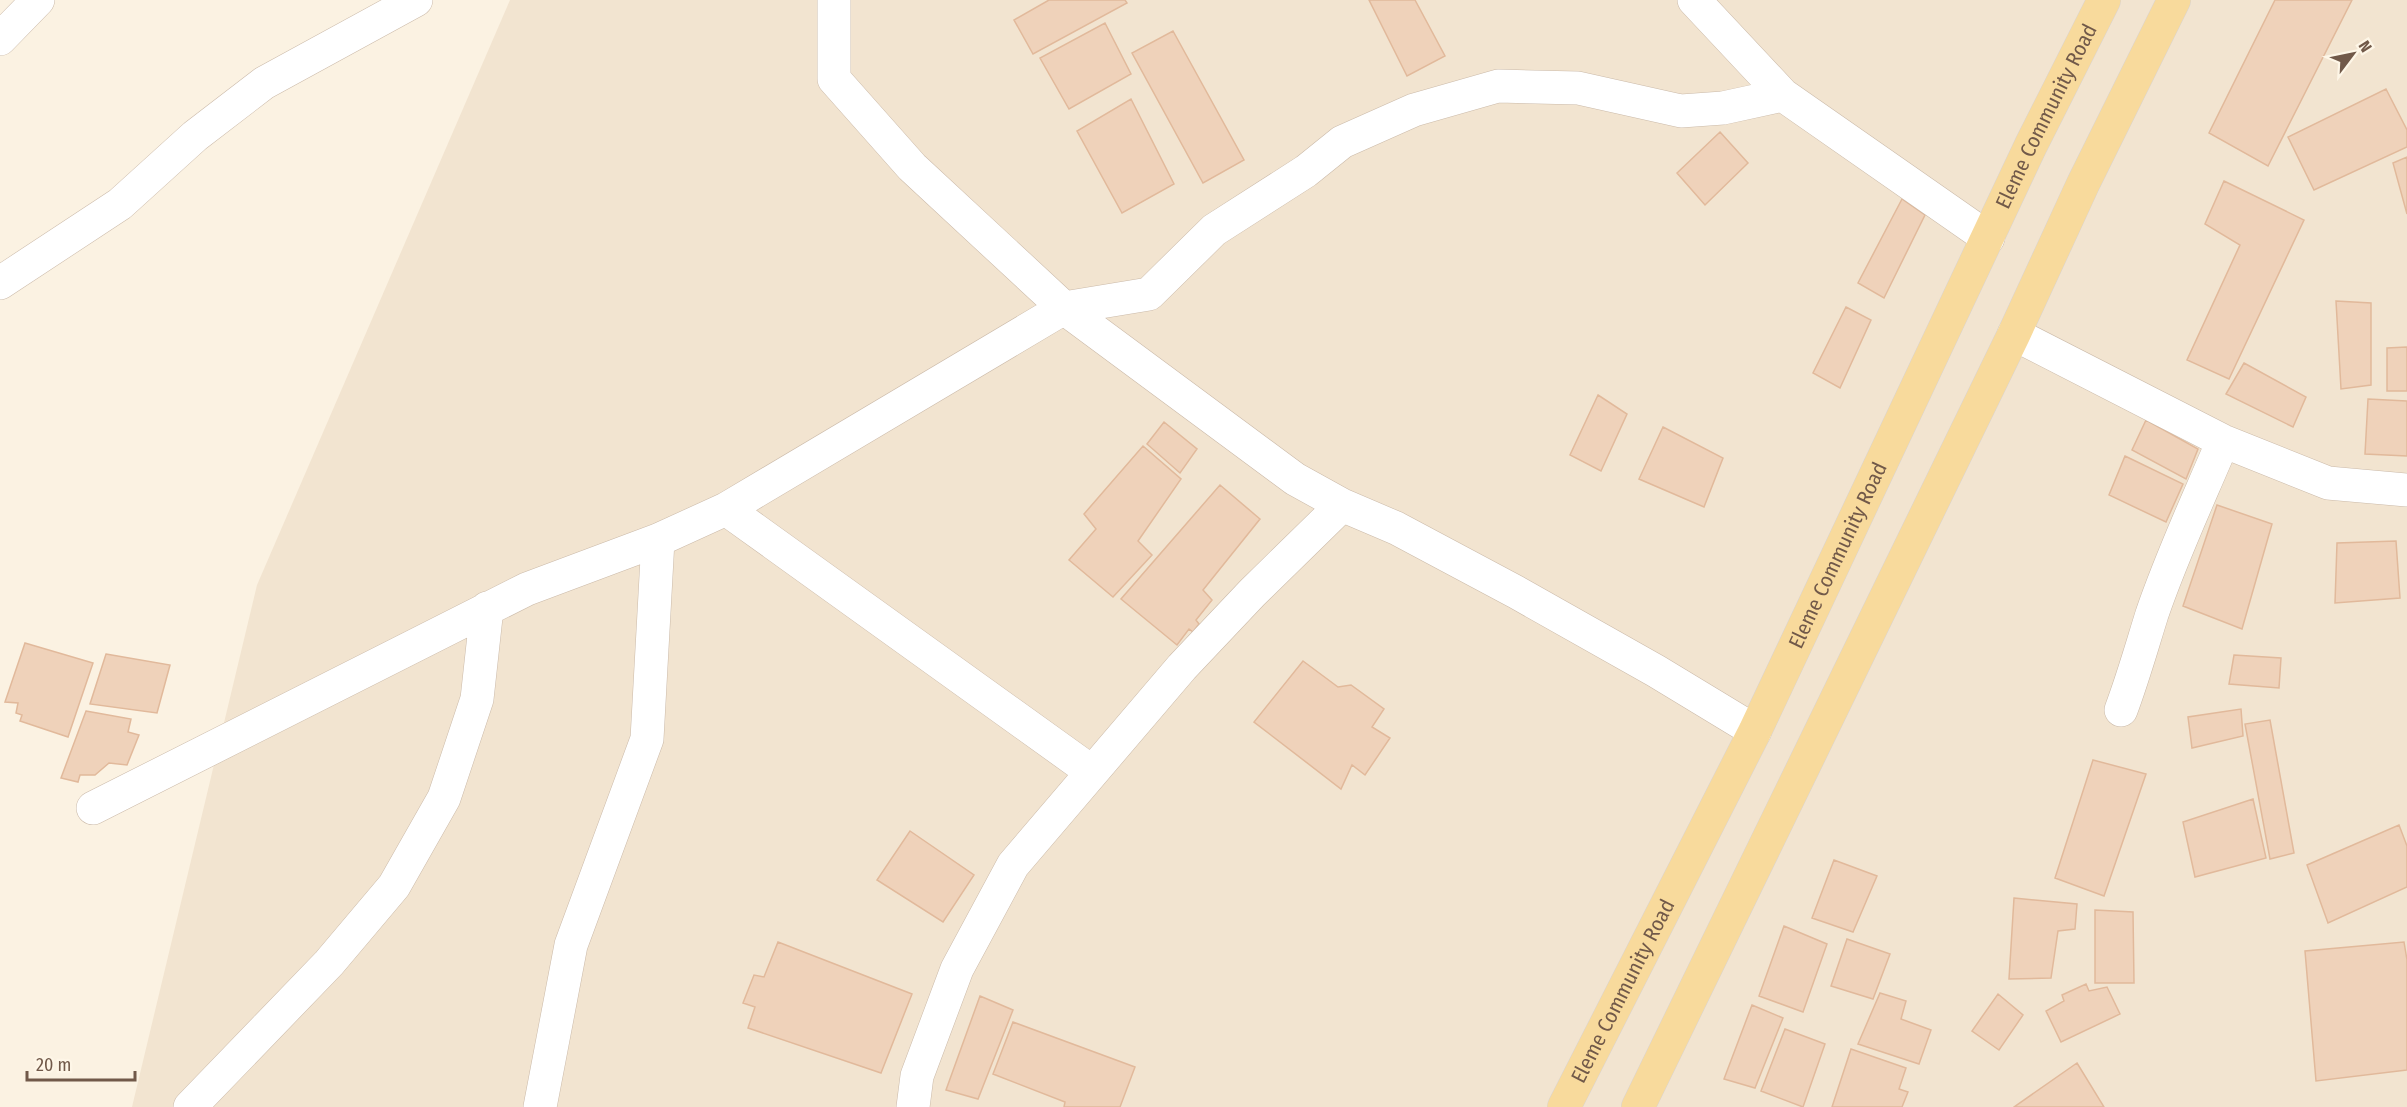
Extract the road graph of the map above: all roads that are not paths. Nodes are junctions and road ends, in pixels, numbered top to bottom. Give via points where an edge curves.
1 (38, 0) edge
2 (416, 0) edge
3 (834, 0) edge
4 (1694, 0) edge
5 (2104, 0) edge
6 (2174, 0) edge
7 (0, 39) edge
8 (1783, 95) junction
9 (1988, 238) junction
10 (0, 283) edge
11 (1064, 308) junction
12 (2014, 334) junction
13 (2223, 441) junction
14 (2407, 490) edge
15 (1342, 505) junction
16 (726, 509) junction
17 (658, 540) junction
18 (487, 608) junction
19 (2121, 710) dead end
20 (1755, 731) junction
21 (1092, 772) junction
22 (93, 808) dead end
23 (190, 1107) edge
24 (540, 1107) edge
25 (913, 1107) edge
26 (1564, 1107) edge
27 (1638, 1107) edge

1 - 7 street
2 - 10 street via 264,83 195,136 120,204
3 - 11 street via 834,79 912,167
4 - 8 street
5 - 9 main road, Eleme Community Road
6 - 12 main road
8 - 9 street
8 - 11 street via 1723,108 1681,111 1578,88 1498,86 1414,110 1342,142 1306,171 1215,230 1149,294
9 - 20 main road, Eleme Community Road
11 - 15 street via 1295,479
11 - 16 street
12 - 13 street
12 - 27 main road
13 - 14 street via 2328,483
13 - 19 street via 2152,614
15 - 20 street via 1396,528 1516,592
15 - 21 street via 1182,667
16 - 17 street
16 - 21 street
17 - 18 street
17 - 24 street via 647,739 571,945
18 - 22 street
18 - 23 street via 477,699 448,787 394,886 329,963
20 - 26 main road, Eleme Community Road
21 - 25 street via 1013,865 957,969 917,1076

